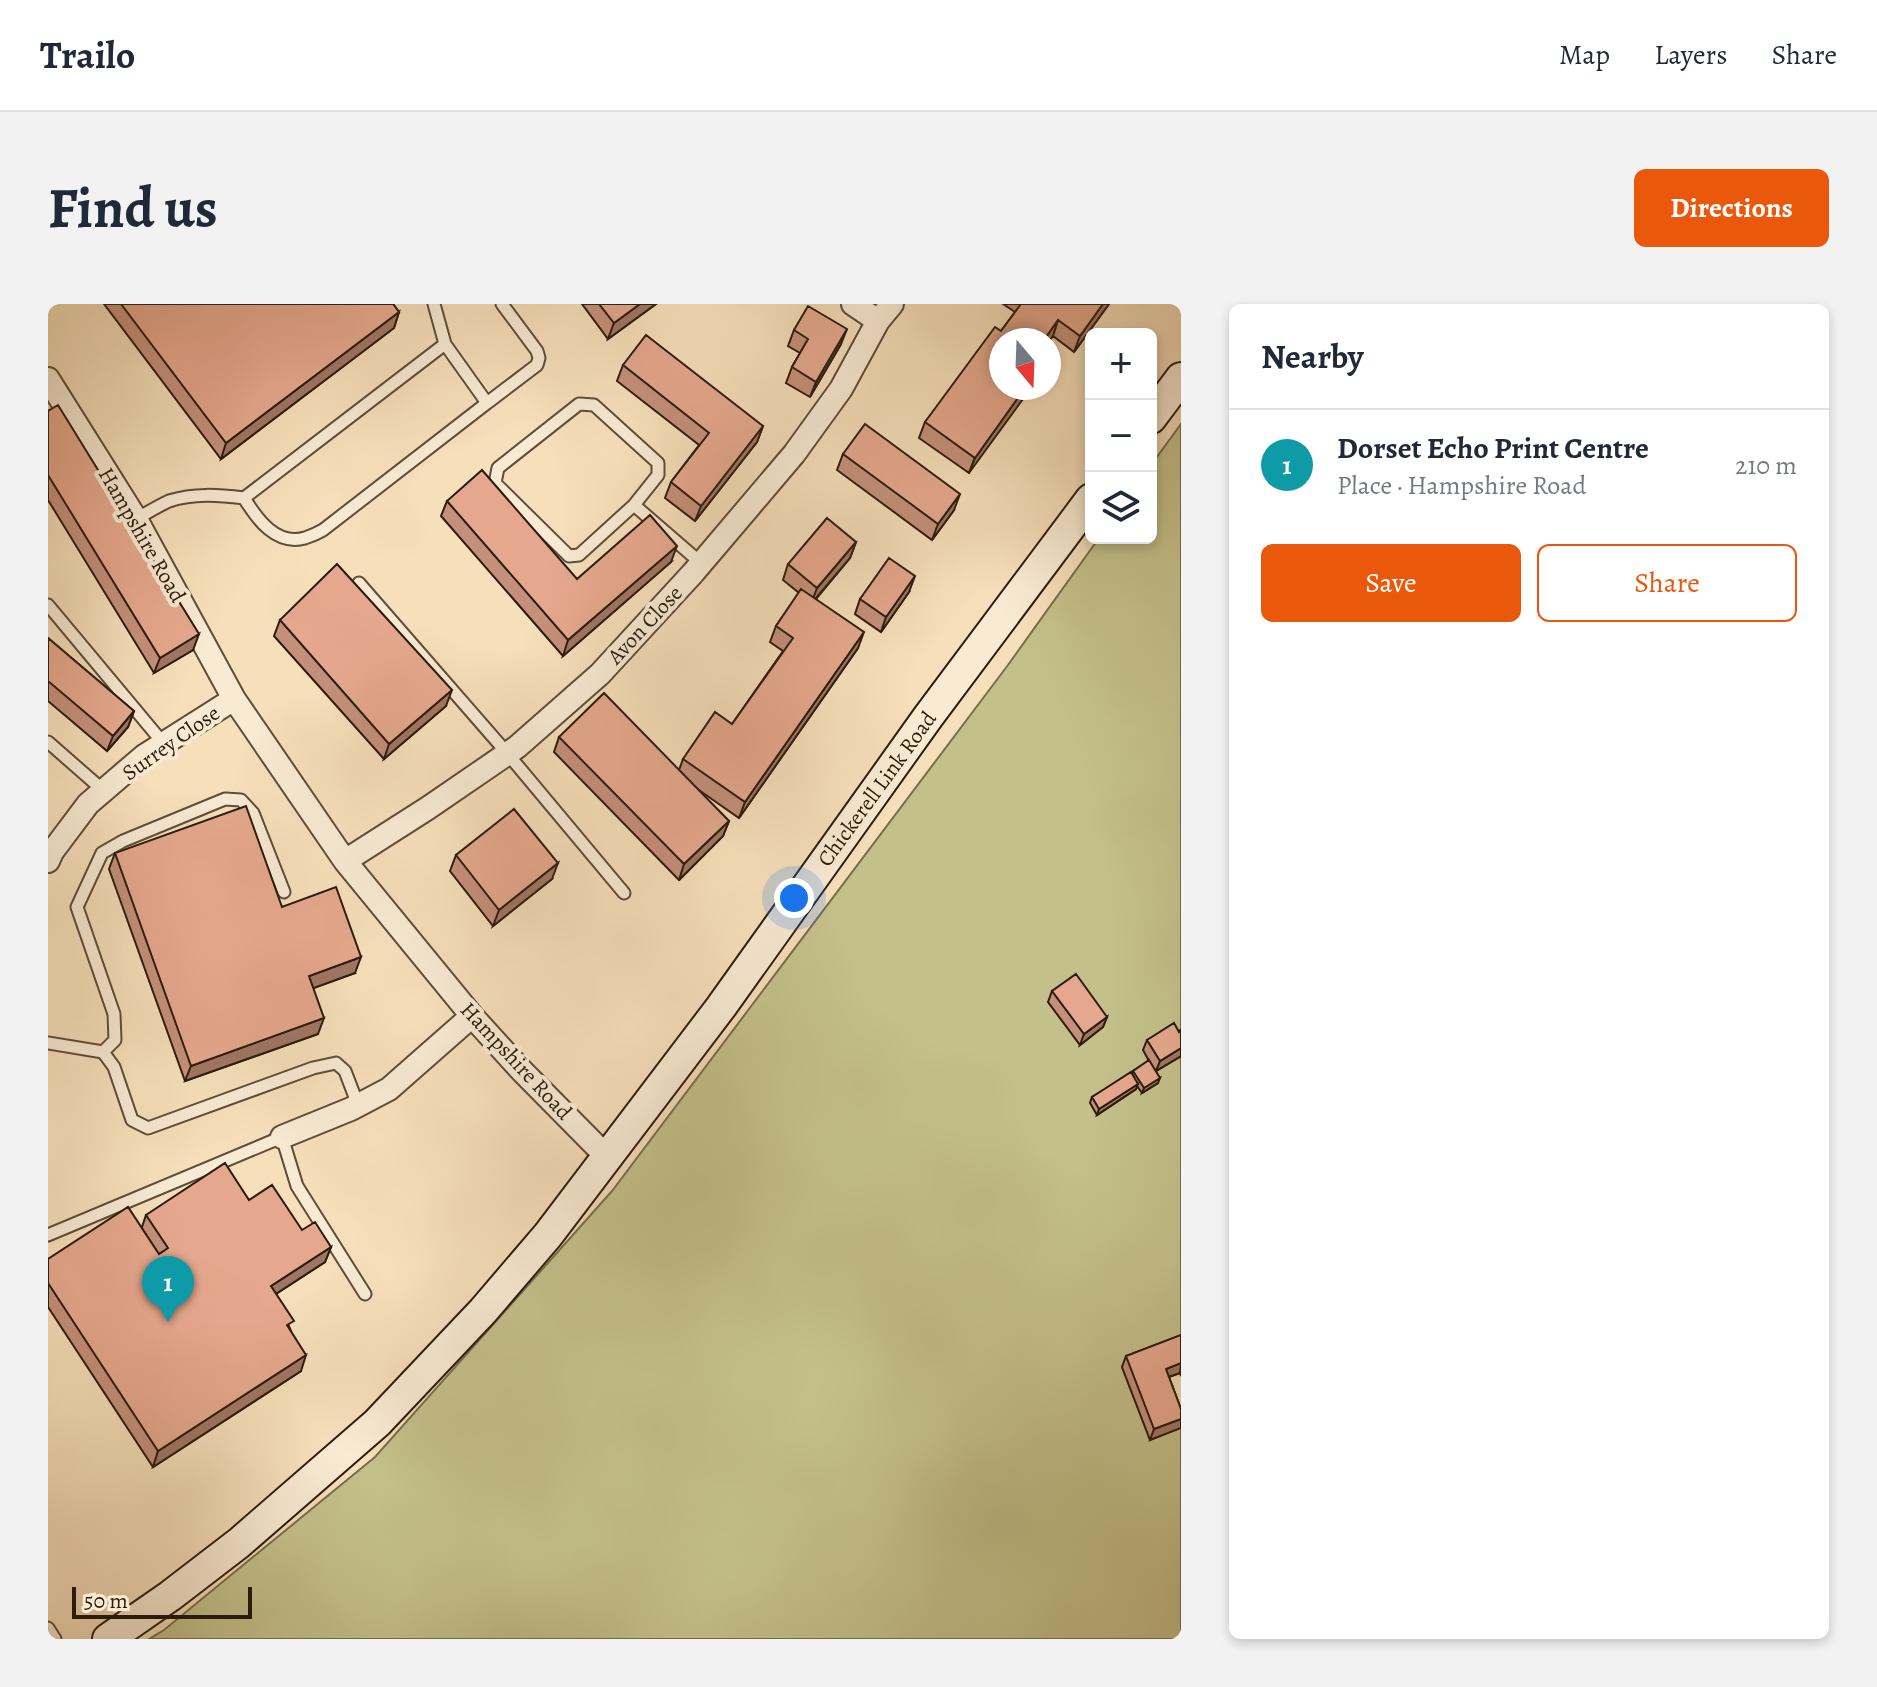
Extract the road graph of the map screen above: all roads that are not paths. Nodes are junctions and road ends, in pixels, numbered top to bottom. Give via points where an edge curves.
1 (434, 304) edge
2 (502, 304) edge
3 (853, 304) edge
4 (885, 312) edge
5 (445, 344) junction
6 (1181, 378) edge
7 (48, 379) edge
8 (487, 403) junction
9 (1157, 410) edge
10 (244, 498) junction
11 (634, 505) junction
12 (1085, 507) edge
13 (136, 519) junction
14 (701, 563) junction
15 (359, 583) edge
16 (48, 605) edge
17 (234, 699) junction
18 (48, 742) edge
19 (164, 744) junction
20 (507, 753) junction
21 (104, 791) junction
22 (48, 861) edge
23 (345, 861) junction
24 (284, 892) dead end
25 (624, 893) dead end
26 (472, 1016) junction
27 (48, 1043) edge
28 (103, 1052) junction
29 (358, 1105) junction
30 (282, 1137) junction
31 (607, 1157) junction
32 (48, 1235) edge
33 (365, 1294) dead end
34 (48, 1628) edge
35 (55, 1639) edge
36 (108, 1639) edge

1 - 5 lane
2 - 8 lane via 539,358
3 - 4 street, Avon Close
4 - 14 street, Avon Close via 841,389 794,454
5 - 8 lane
5 - 10 lane
6 - 9 main road
7 - 13 street, Hampshire Road
8 - 10 lane via 323,530 303,539 267,529
10 - 13 lane via 184,497
11 - 11 lane via 588,548 569,556 495,483 498,468 579,404 594,405 658,463 658,475
11 - 14 lane
12 - 31 main road, Chickerell Link Road
13 - 17 street, Hampshire Road
14 - 20 street, Avon Close via 600,674
15 - 20 lane
16 - 19 lane
17 - 19 street, Surrey Close
17 - 23 street, Hampshire Road
18 - 21 lane
19 - 21 street, Surrey Close
20 - 23 street, Avon Close
20 - 25 lane
21 - 22 street, Surrey Close via 88,804
23 - 26 street, Hampshire Road
24 - 28 lane via 253,813 241,800 225,799 102,853 77,907 114,1014 115,1040
26 - 29 street via 389,1089
26 - 31 street, Hampshire Road
27 - 28 lane
28 - 29 lane via 114,1067 132,1120 148,1128 336,1063 345,1071
29 - 30 street
30 - 32 lane
30 - 33 lane via 297,1186
31 - 36 main road via 492,1300 377,1423 239,1543
34 - 35 lane

